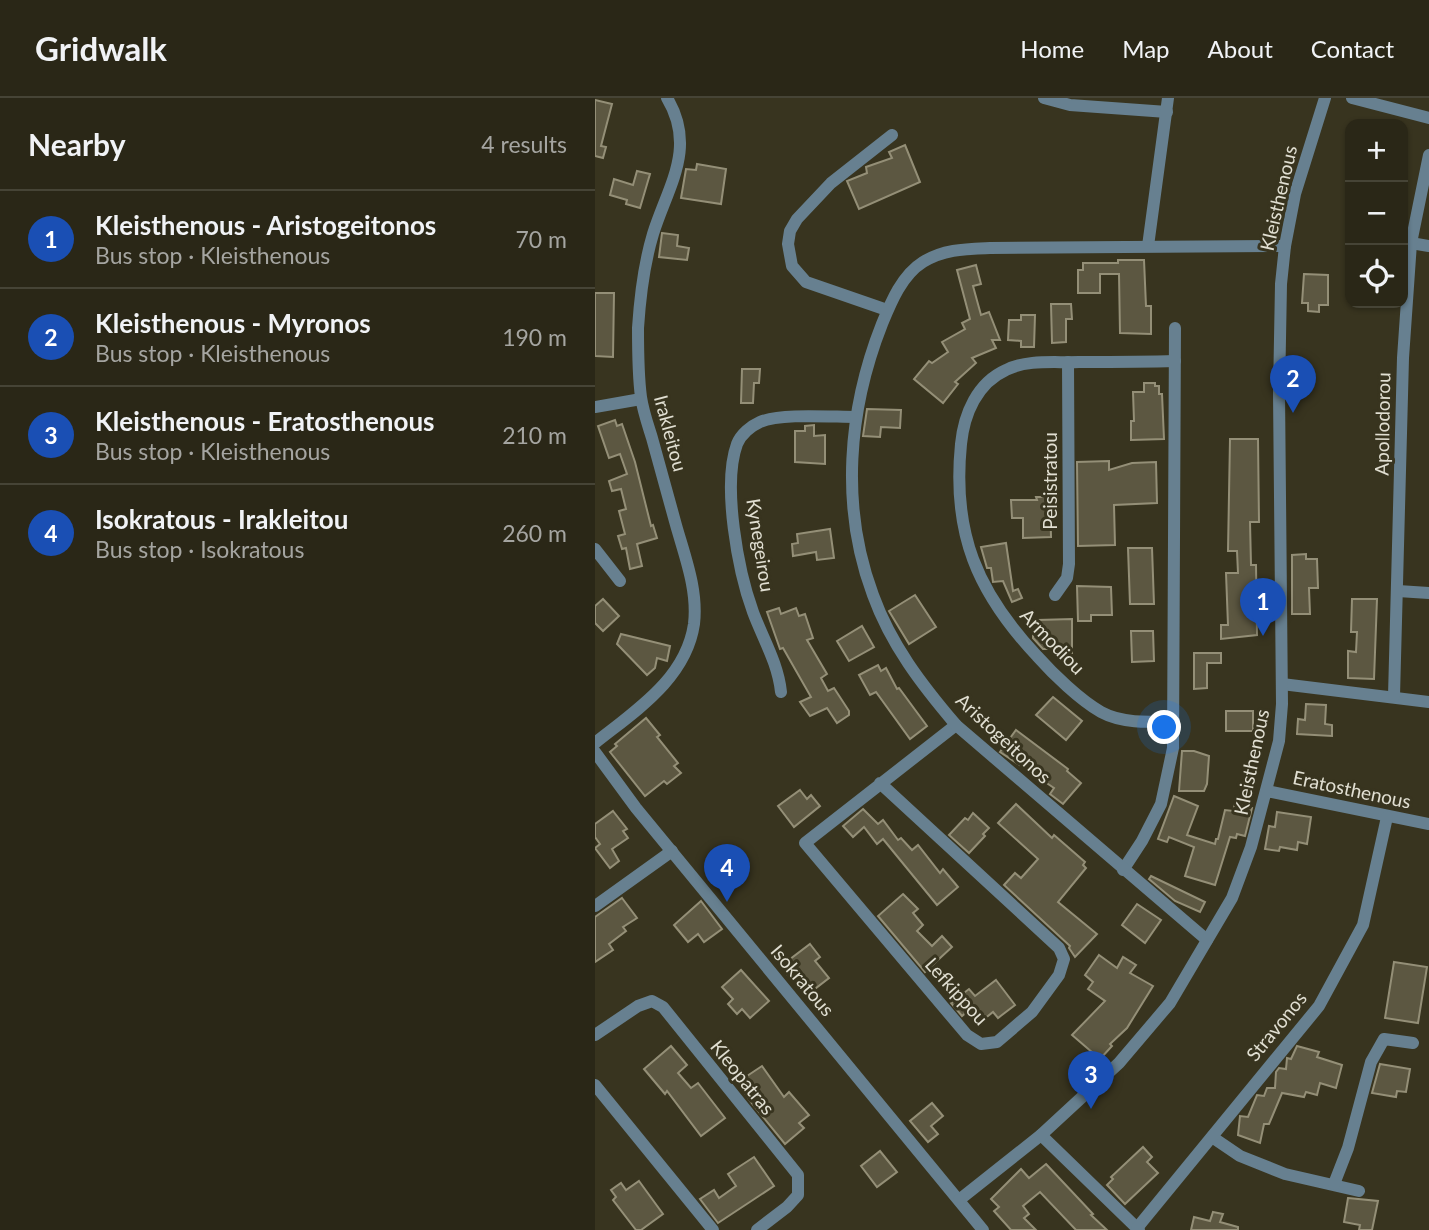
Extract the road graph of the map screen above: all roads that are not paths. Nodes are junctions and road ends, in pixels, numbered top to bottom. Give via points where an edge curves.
1 (667, 98) edge
2 (1044, 98) edge
3 (1168, 98) edge
4 (1325, 98) edge
5 (1352, 98) edge
6 (1167, 112) junction
7 (1429, 118) edge
8 (892, 135) dead end
9 (1429, 155) edge
10 (1411, 243) junction
11 (1148, 246) junction
12 (1285, 246) junction
13 (1429, 246) edge
14 (887, 310) junction
15 (1175, 328) dead end
16 (1175, 361) junction
17 (1068, 362) junction
18 (641, 399) junction
19 (595, 407) edge
20 (856, 417) junction
21 (595, 549) edge
22 (620, 581) dead end
23 (1398, 591) junction
24 (1429, 593) edge
25 (1055, 595) dead end
26 (1282, 684) junction
27 (781, 692) dead end
28 (1394, 696) junction
29 (1429, 702) edge
30 (1174, 721) junction
31 (956, 724) junction
32 (595, 743) edge
33 (595, 752) edge
34 (880, 783) junction
35 (1267, 791) junction
36 (1387, 817) junction
37 (1429, 824) edge
38 (672, 851) junction
39 (1123, 870) junction
40 (595, 906) edge
41 (1207, 940) junction
42 (595, 1035) edge
43 (1413, 1043) dead end
44 (595, 1084) edge
45 (1041, 1135) junction
46 (1212, 1137) junction
47 (1334, 1184) junction
48 (1359, 1191) dead end
49 (959, 1200) junction
50 (1138, 1229) edge
51 (713, 1230) edge
52 (757, 1230) edge
53 (983, 1230) edge

1 - 18 street, Irakleitou via 681,151 653,234 641,290
2 - 6 street via 1070,105
3 - 6 street
4 - 12 street, Kleisthenous via 1295,194
5 - 7 street
6 - 11 street
8 - 14 street via 831,183 797,219 788,244 792,266 806,282
9 - 10 street, Apollodorou
10 - 13 street
10 - 23 street, Apollodorou via 1403,358
11 - 12 street, Aristogeitonos
11 - 14 street, Aristogeitonos via 941,253 912,271
12 - 26 street, Kleisthenous via 1279,322
14 - 20 street, Aristogeitonos via 869,358
15 - 16 street
16 - 17 street, Armodiou
16 - 30 street
17 - 25 street, Peisistratou via 1069,564 1067,578
17 - 30 street, Armodiou via 1037,362 1008,369 987,383 974,400 962,433 959,463 959,506 966,538 977,572 1009,627 1055,676 1101,712 1133,721
18 - 19 street
18 - 32 street, Irakleitou via 691,579 694,624 689,643 667,681
20 - 27 street, Kynegeirou via 774,418 752,427 737,444 732,478 737,544 752,610 776,663
20 - 31 street, Aristogeitonos via 853,508 873,596 905,659
21 - 22 street
23 - 24 street
23 - 28 street, Apollodorou
26 - 28 street
26 - 35 street, Kleisthenous via 1279,741
28 - 29 street
30 - 39 street via 1161,804
31 - 34 street, Lefkippou
31 - 39 street, Aristogeitonos
33 - 38 street, Isokratous
34 - 34 street, Lefkippou via 804,843 967,1035 981,1044 997,1042 1032,1012 1059,975 1064,960 1059,947
35 - 36 street, Eratosthenous
35 - 41 street, Kleisthenous via 1232,898
36 - 37 street, Eratosthenous
36 - 46 street, Stravonos via 1363,925 1319,1006
38 - 40 street
38 - 49 street, Isokratous
39 - 41 street, Aristogeitonos
41 - 45 street, Kleisthenous via 1162,1013 1119,1063
42 - 52 street, Kleopatras via 638,1006 652,1001 663,1007 798,1175 798,1195
43 - 47 street via 1384,1038 1371,1062
44 - 51 street
45 - 49 street, Kleisthenous
45 - 50 street
46 - 47 street via 1240,1156 1286,1174
46 - 50 street, Stravonos
47 - 48 street
49 - 53 street, Isokratous

